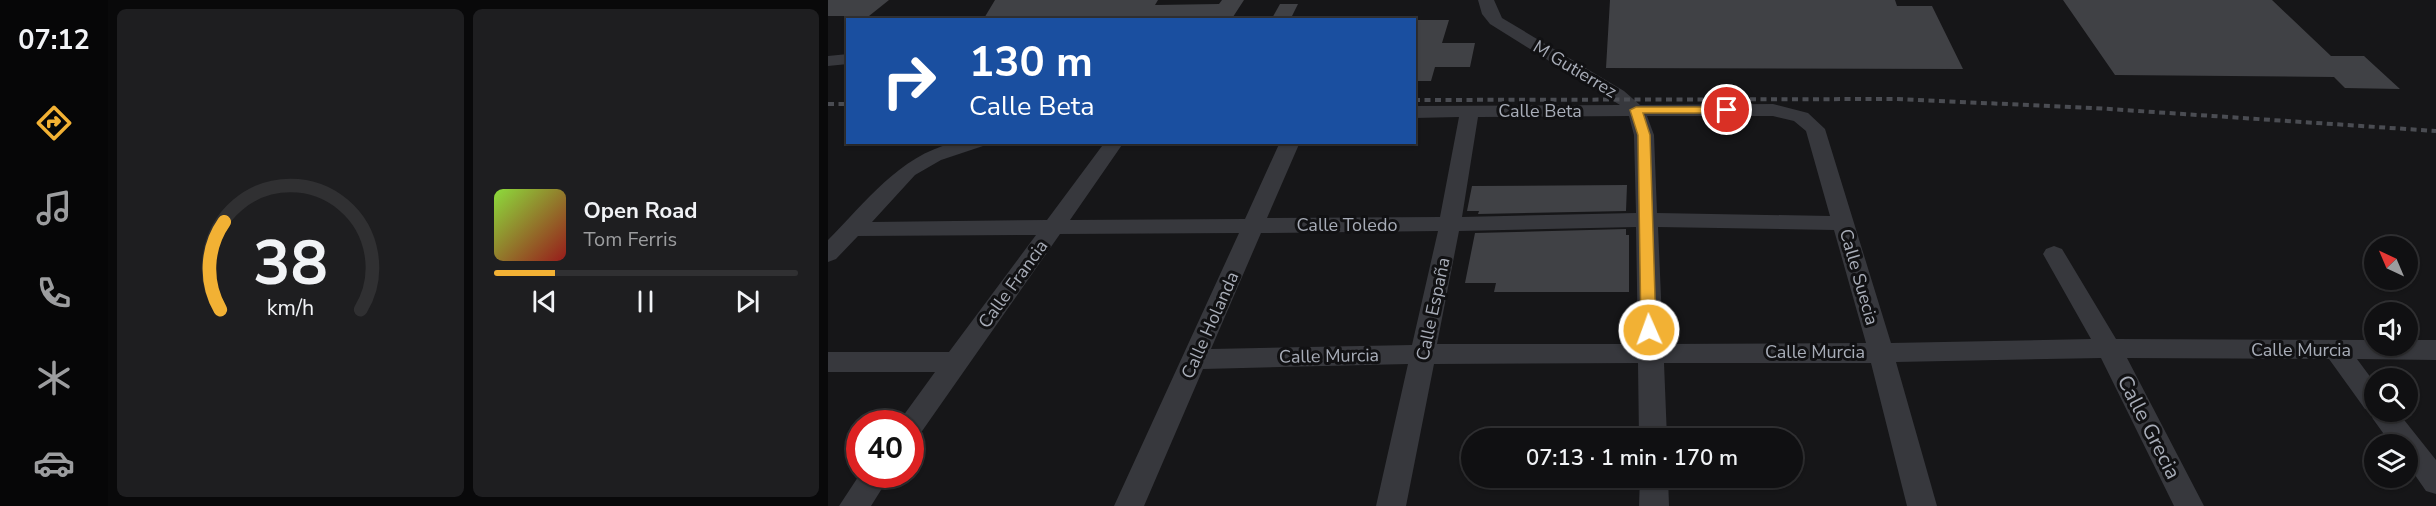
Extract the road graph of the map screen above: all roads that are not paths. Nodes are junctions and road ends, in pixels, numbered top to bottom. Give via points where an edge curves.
1 (1486, 0) edge
2 (846, 59) edge
3 (828, 61) edge
4 (1636, 110) junction
5 (1773, 110) joint
6 (1470, 111) junction
7 (1416, 112) edge
8 (970, 144) edge
9 (1114, 144) edge
10 (1289, 144) edge
11 (1647, 220) junction
12 (1843, 223) junction
13 (1450, 224) junction
14 (1055, 226) junction
15 (1253, 226) junction
16 (852, 229) junction
17 (828, 254) edge
18 (2054, 254) dead end
19 (2109, 348) junction
20 (2336, 350) junction
21 (2436, 350) edge
22 (1649, 352) junction
23 (1881, 353) junction
24 (1423, 354) junction
25 (1195, 359) junction
26 (828, 362) edge
27 (956, 362) junction
28 (2364, 388) edge
29 (922, 410) edge
30 (2390, 422) edge
31 (1653, 428) edge
32 (2399, 434) edge
33 (2418, 458) edge
34 (2436, 482) edge
35 (867, 488) edge
36 (1654, 488) edge
37 (854, 506) edge
38 (1129, 506) edge
39 (1391, 506) edge
40 (1654, 506) edge
41 (1922, 506) edge
42 (2189, 506) edge

1 - 4 street, M Gutierrez via 1496,21 1618,95
2 - 3 street
4 - 5 street, Calle Beta
4 - 6 street, Calle Beta
4 - 11 street, M Gutierrez via 1644,135
5 - 12 street, Calle Suecia via 1797,114 1815,129
6 - 7 street, Calle Beta
6 - 13 street, Calle España
8 - 16 street via 934,156 908,171
9 - 14 street, Calle Francia
10 - 15 street, Calle Holanda
11 - 12 street, Calle Toledo
11 - 13 street, Calle Toledo
11 - 22 street, M Gutierrez
12 - 23 street, Calle Suecia
13 - 15 street, Calle Toledo
13 - 24 street, Calle España
14 - 15 street, Calle Toledo
14 - 16 street, Calle Toledo
14 - 27 street, Calle Francia
15 - 25 street, Calle Holanda
16 - 17 street
18 - 19 street, Calle Grecia
19 - 20 street, Calle Murcia
19 - 23 street, Calle Murcia
19 - 42 street, Calle Grecia
20 - 21 street, Calle Murcia
20 - 28 street
22 - 23 street, Calle Murcia
22 - 24 street, Calle Murcia
22 - 31 street, M Gutierrez
23 - 41 street, Calle Suecia
24 - 25 street, Calle Murcia
24 - 39 street, Calle España
25 - 38 street, Calle Holanda
26 - 27 street
27 - 29 street, Calle Francia
30 - 32 street
33 - 34 street
35 - 37 street
36 - 40 street

